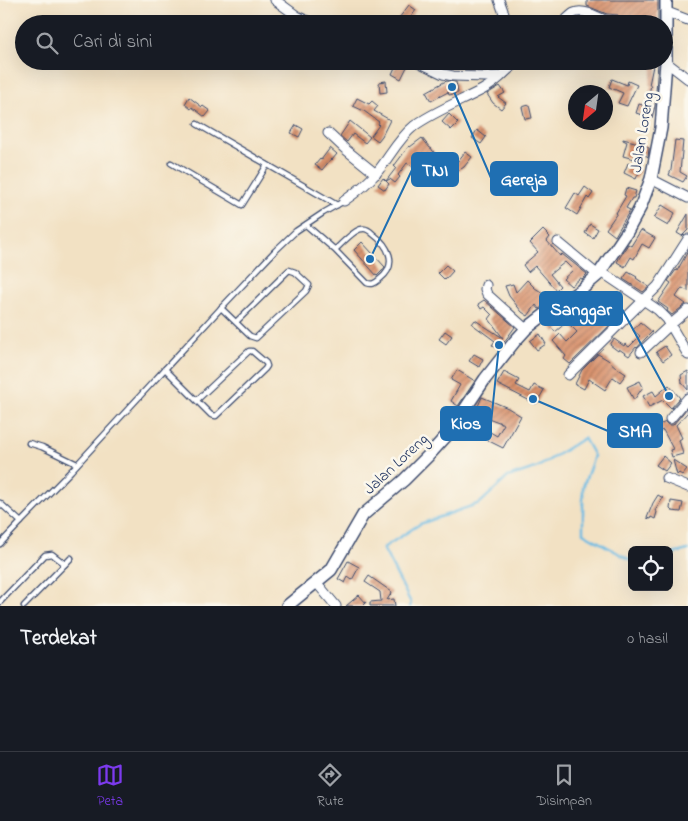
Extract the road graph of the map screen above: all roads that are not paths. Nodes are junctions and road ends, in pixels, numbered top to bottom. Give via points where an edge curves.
1 (276, 0) edge
2 (499, 0) edge
3 (667, 6) edge
4 (296, 15) edge
5 (505, 15) edge
6 (572, 15) edge
7 (593, 15) edge
8 (688, 20) edge
9 (673, 67) edge
10 (435, 70) edge
11 (507, 70) edge
12 (665, 70) edge
13 (502, 75) junction
14 (688, 79) edge
15 (197, 124) dead end
16 (328, 133) dead end
17 (171, 163) dead end
18 (267, 165) junction
19 (376, 174) junction
20 (652, 179) junction
21 (688, 198) edge
22 (341, 203) junction
23 (306, 225) junction
24 (688, 239) edge
25 (558, 242) dead end
26 (334, 250) junction
27 (599, 273) junction
28 (486, 285) dead end
29 (644, 300) junction
30 (221, 308) junction
31 (688, 310) edge
32 (236, 322) junction
33 (670, 325) junction
34 (526, 329) junction
35 (641, 352) dead end
36 (688, 355) edge
37 (165, 369) junction
38 (568, 375) dead end
39 (688, 398) edge
40 (196, 400) junction
41 (670, 419) dead end
42 (28, 443) dead end
43 (77, 464) junction
44 (666, 478) dead end
45 (688, 487) edge
46 (0, 504) edge
47 (21, 522) junction
48 (0, 544) edge
49 (71, 558) dead end
50 (65, 564) junction
51 (316, 582) junction
52 (0, 602) edge
53 (24, 606) edge
54 (287, 606) edge
55 (336, 606) edge

1 - 4 street
2 - 5 street
3 - 8 street
6 - 7 street via 576,12
9 - 14 street
10 - 13 street via 453,76
11 - 13 street
12 - 20 street, Jalan Loreng via 661,128
13 - 19 street via 484,89 414,126
15 - 18 lane
16 - 19 street
17 - 18 lane via 242,205
18 - 22 lane
19 - 22 street
20 - 21 street
20 - 27 street, Jalan Loreng via 627,232
22 - 23 lane
23 - 26 lane
23 - 30 lane via 275,251
24 - 29 street via 658,286
25 - 27 street
26 - 26 lane via 370,284 386,275 389,269 388,250 382,241 365,229 357,231
27 - 29 street
27 - 34 street, Jalan Loreng via 581,290
28 - 34 street via 487,294
29 - 33 street
29 - 38 street
30 - 32 lane
30 - 37 lane
31 - 33 street
32 - 32 lane via 289,270 308,285 306,291 258,337 253,338
33 - 35 street
33 - 36 street
34 - 51 street, Jalan Loreng via 485,379 449,433 404,480 363,515 331,570
37 - 40 lane
37 - 43 lane
39 - 41 street
40 - 40 lane via 211,415 217,415 265,369 266,363 249,350
42 - 43 lane
43 - 47 lane
44 - 45 street
46 - 47 lane
47 - 48 lane
49 - 50 lane
50 - 52 lane via 52,554 45,555
50 - 53 lane
51 - 54 street, Jalan Loreng
51 - 55 street

